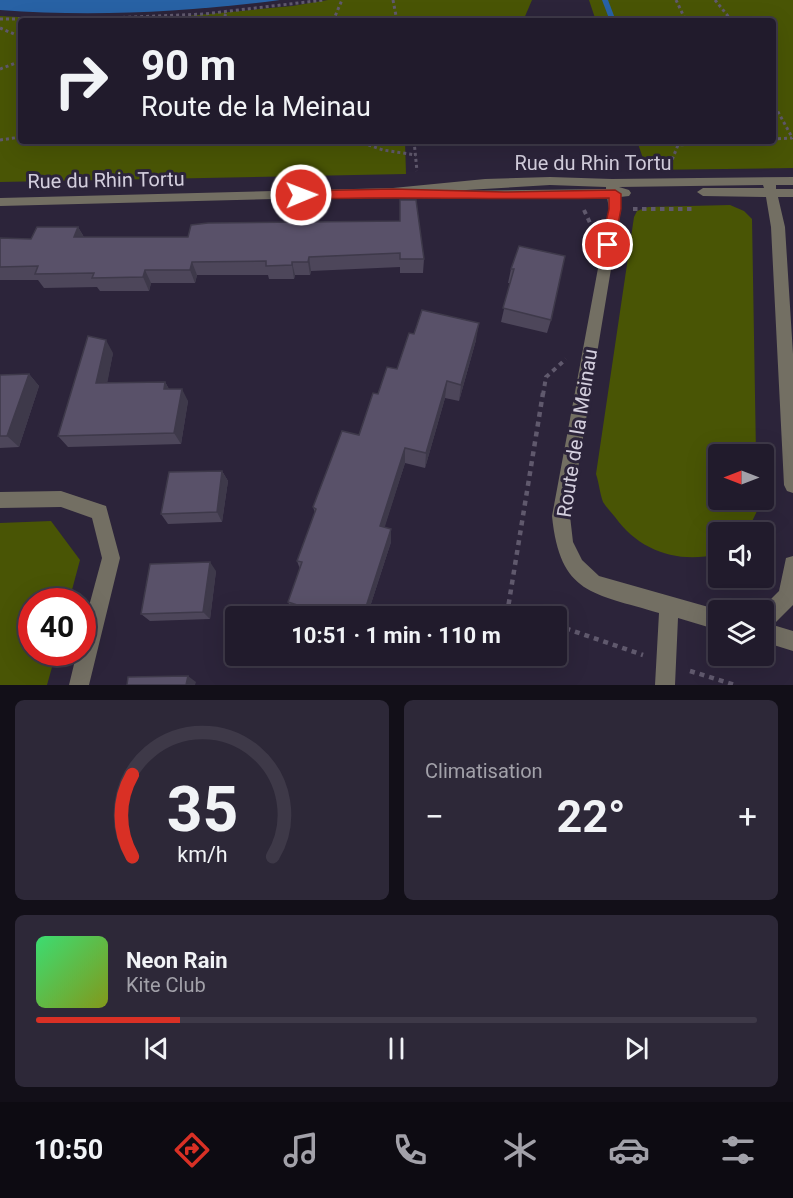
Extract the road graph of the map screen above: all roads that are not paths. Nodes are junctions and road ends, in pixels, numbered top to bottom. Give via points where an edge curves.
1 (793, 181) edge
2 (770, 187) junction
3 (614, 188) junction
4 (393, 192) junction
5 (793, 193) edge
6 (0, 202) edge
7 (793, 485) edge
8 (0, 500) edge
9 (793, 565) edge
10 (669, 607) junction
11 (774, 610) edge
12 (708, 617) edge
13 (774, 635) edge
14 (793, 641) edge
15 (79, 685) edge
16 (665, 685) edge

1 - 2 street, Rue du Rhin Tortu
2 - 3 street, Rue du Rhin Tortu
2 - 3 street, Rue du Rhin Tortu via 660,183
2 - 5 street, Rue du Rhin Tortu
2 - 7 street via 778,227
3 - 4 street, Rue du Rhin Tortu via 504,196
3 - 4 street, Rue du Rhin Tortu via 506,182
3 - 10 street, Route de la Meinau via 615,209 561,516 564,543 575,567 594,584
4 - 6 street, Rue du Rhin Tortu
8 - 15 street via 61,498 100,512 111,558
9 - 11 street via 788,596
10 - 12 street, Route de la Meinau
10 - 16 street
13 - 14 street

